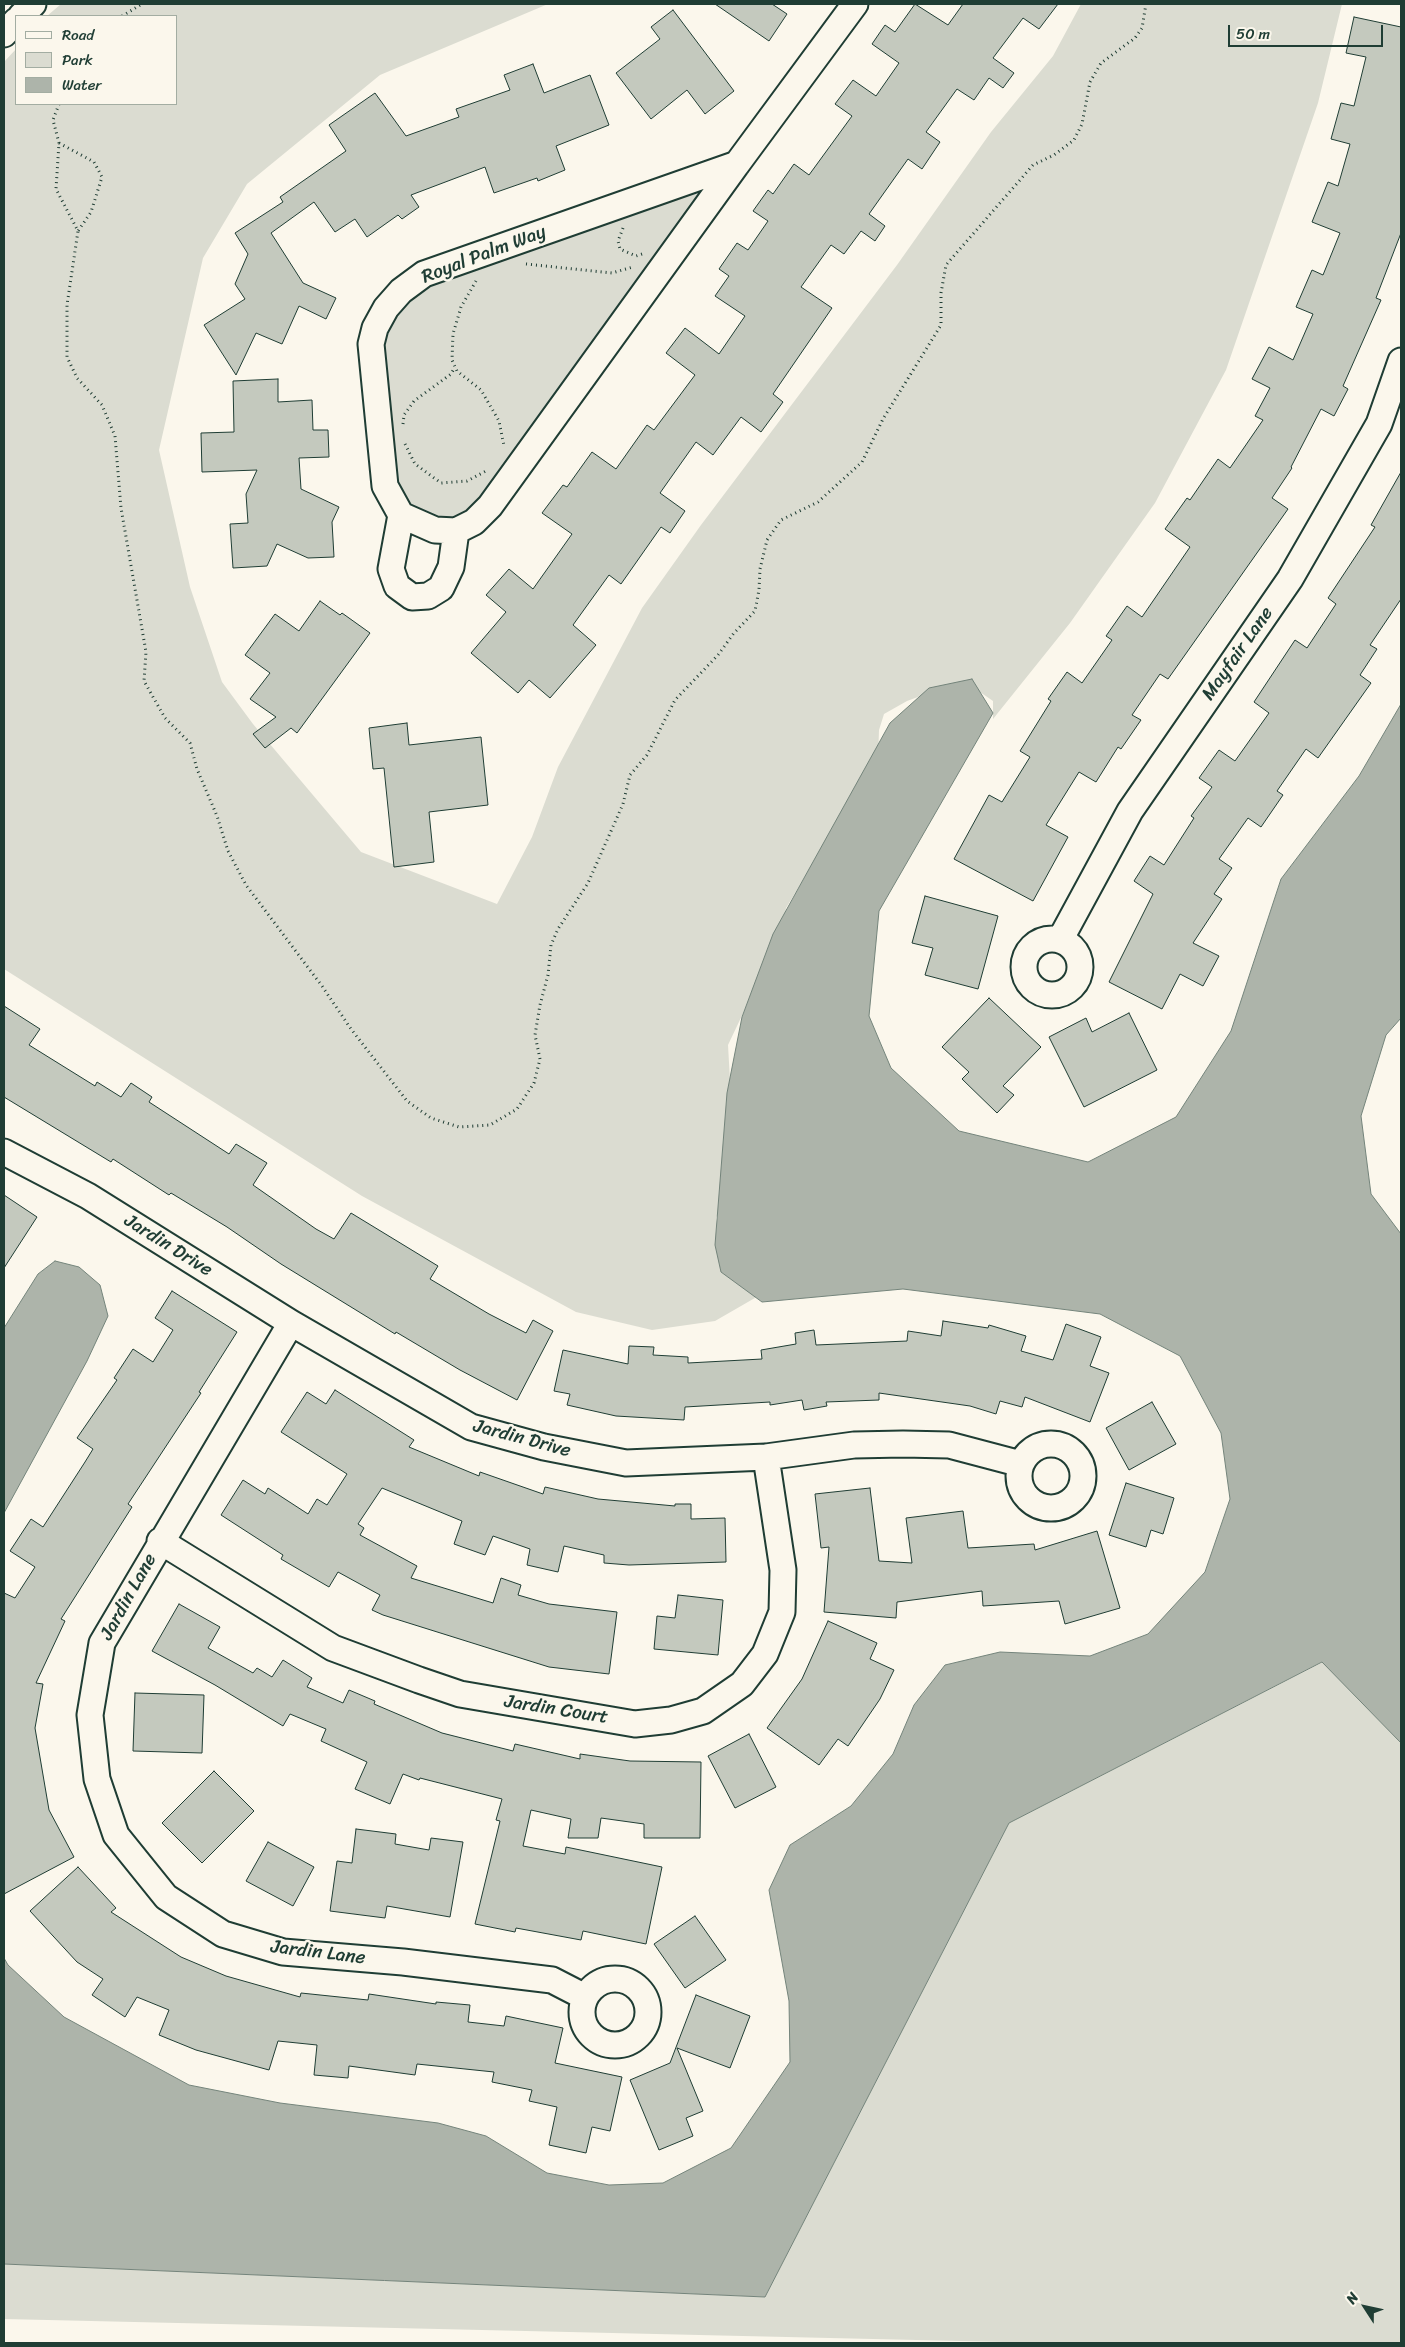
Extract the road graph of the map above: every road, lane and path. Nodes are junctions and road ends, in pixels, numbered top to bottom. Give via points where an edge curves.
1 (33, 4) edge
2 (142, 4) edge
3 (855, 4) edge
4 (1146, 4) edge
5 (22, 15) edge
6 (124, 15) edge
7 (15, 22) edge
8 (4, 34) edge
9 (59, 105) edge
10 (59, 143) junction
11 (738, 164) junction
12 (628, 224) dead end
13 (78, 231) junction
14 (651, 247) dead end
15 (645, 253) junction
16 (522, 263) dead end
17 (481, 277) dead end
18 (1401, 361) edge
19 (455, 367) junction
20 (403, 430) dead end
21 (402, 438) dead end
22 (508, 468) junction
23 (401, 515) junction
24 (456, 531) junction
25 (1060, 940) dead end
26 (4, 1152) edge
27 (291, 1323) junction
28 (766, 1457) junction
29 (1021, 1464) dead end
30 (160, 1541) junction
31 (585, 1996) dead end

1 - 5 street
2 - 6 path
3 - 11 street
4 - 13 path via 1142,28 1135,38 1101,63 1090,82 1082,124 1074,140 1033,165 946,265 941,293 941,325 883,419 862,462 818,502 781,520 767,540 755,611 675,700 646,755 630,776 623,804 588,883 551,944 535,1035 540,1059 534,1083 517,1109 490,1124 459,1126 431,1118 408,1101 362,1043 246,885 228,851 190,743 165,718 144,681 146,652 121,508 115,436 102,405 77,378 67,357 68,305
7 - 8 street
9 - 10 path via 53,120
10 - 13 path via 56,189
10 - 13 path via 94,162 102,177 91,212
11 - 22 street
11 - 23 street, Royal Palm Way via 424,274 401,291 386,308 371,344 385,486
12 - 15 path via 618,241 620,249 636,256
14 - 15 path
15 - 16 path via 632,268 612,273
17 - 19 path via 473,283 461,307 453,334 452,360
18 - 25 street, Mayfair Lane via 1379,424 1290,579 1130,811
19 - 20 path via 451,374 414,401 404,415
19 - 22 path via 481,390 499,421
21 - 22 path via 415,464 441,483 466,481
22 - 24 street via 490,506 474,522
23 - 24 street via 435,530
23 - 24 street via 391,569 397,586 412,597 428,596 441,588 451,567
26 - 27 street, Jardin Drive via 88,1196
27 - 28 street, Jardin Drive via 471,1426 544,1447 626,1462
27 - 30 street, Jardin Lane
28 - 29 street, Jardin Drive via 854,1445 949,1445
28 - 30 street, Jardin Court via 783,1570 782,1612 765,1654 742,1684 702,1711 671,1720 635,1724 460,1694 427,1683 333,1648
30 - 31 street, Jardin Lane via 102,1643 90,1715 97,1778 116,1835 166,1897 223,1934 283,1952 552,1980

